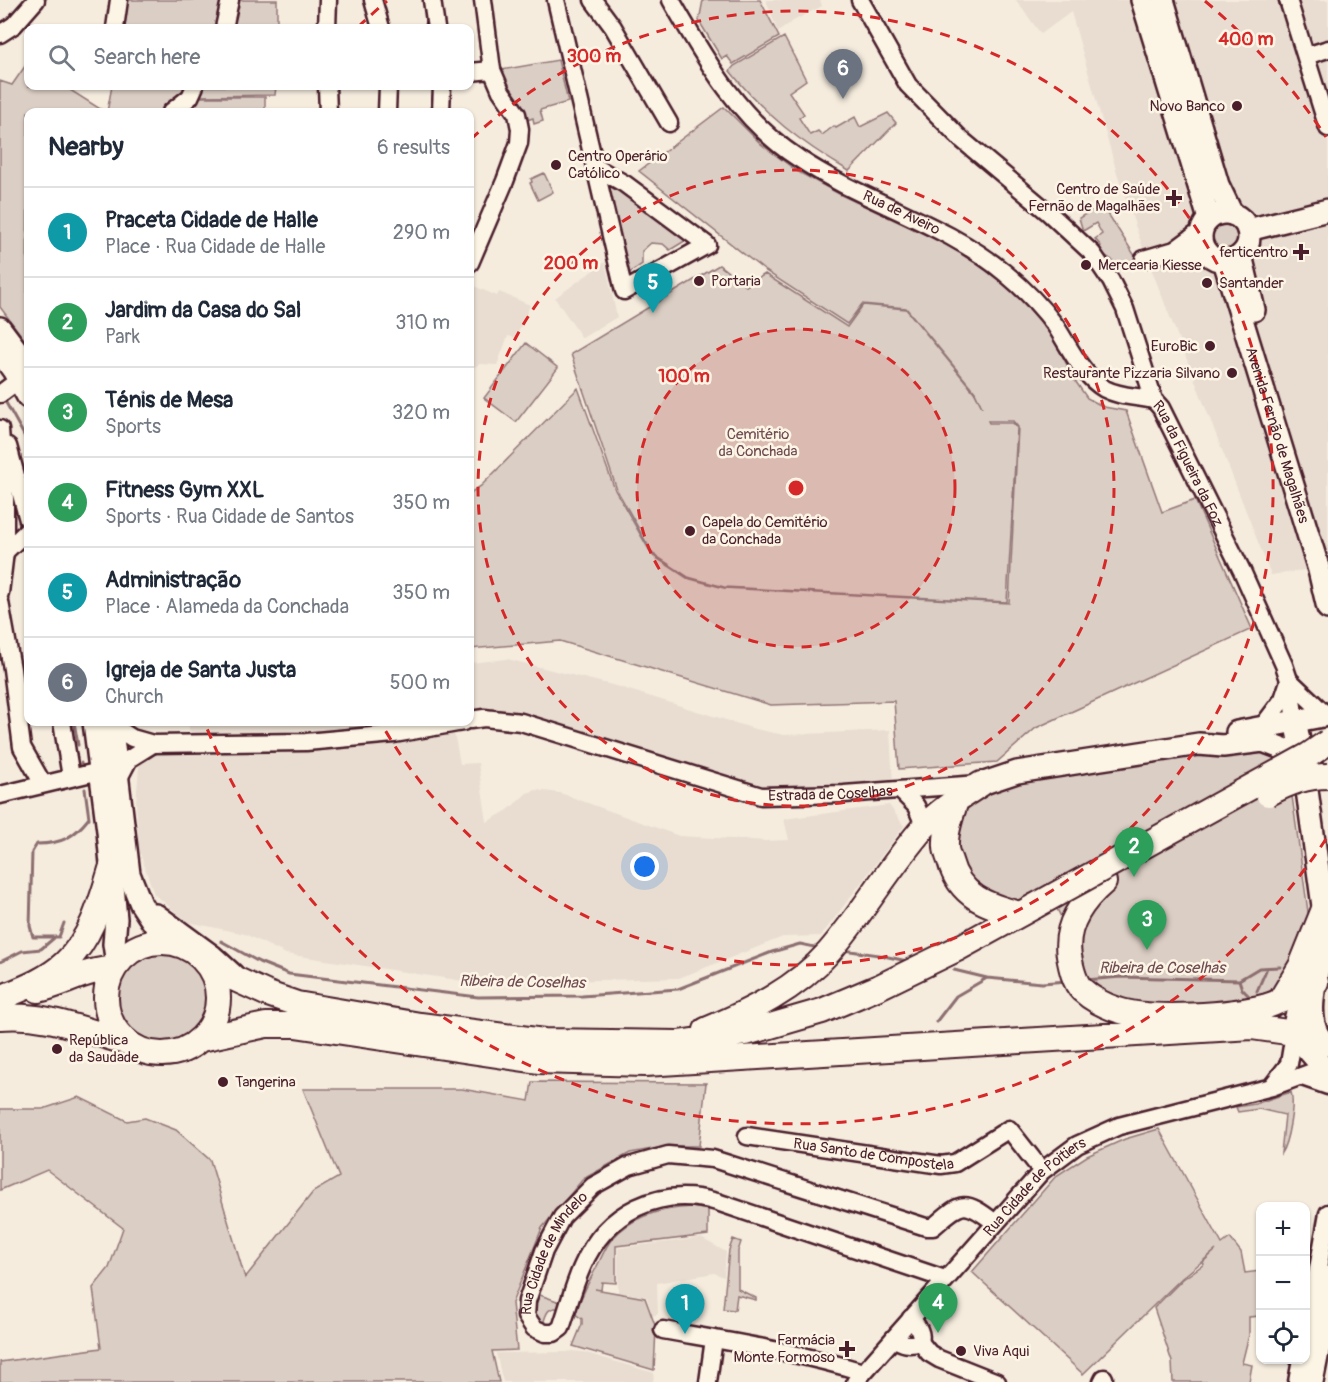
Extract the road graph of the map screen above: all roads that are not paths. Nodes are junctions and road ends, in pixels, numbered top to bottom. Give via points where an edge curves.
1 (36, 0) edge
2 (119, 0) edge
3 (230, 0) edge
4 (328, 0) edge
5 (373, 0) edge
6 (432, 0) edge
7 (483, 0) edge
8 (556, 0) edge
9 (593, 0) edge
10 (671, 0) edge
11 (860, 0) edge
12 (1142, 0) edge
13 (1163, 0) edge
14 (1288, 0) edge
15 (116, 24) edge
16 (225, 24) edge
17 (327, 24) edge
18 (380, 24) edge
19 (435, 24) edge
20 (0, 34) edge
21 (1328, 49) edge
22 (1306, 56) junction
23 (492, 70) junction
24 (474, 72) edge
25 (193, 90) edge
26 (327, 90) edge
27 (388, 90) edge
28 (442, 90) edge
29 (176, 108) edge
30 (328, 108) edge
31 (387, 108) edge
32 (441, 108) edge
33 (669, 123) dead end
34 (1328, 128) edge
35 (597, 168) junction
36 (1328, 210) edge
37 (1232, 214) junction
38 (1328, 220) edge
39 (1205, 225) junction
40 (1234, 248) junction
41 (1175, 250) junction
42 (474, 254) edge
43 (1144, 259) dead end
44 (0, 328) edge
45 (0, 352) edge
46 (24, 361) edge
47 (14, 392) edge
48 (1154, 400) junction
49 (0, 429) edge
50 (24, 504) edge
51 (24, 534) edge
52 (5, 552) junction
53 (1328, 552) edge
54 (0, 593) edge
55 (0, 602) edge
56 (1328, 608) edge
57 (1289, 680) junction
58 (1328, 715) edge
59 (474, 719) edge
60 (1295, 720) junction
61 (63, 726) edge
62 (106, 726) edge
63 (111, 726) edge
64 (440, 726) edge
65 (1262, 727) junction
66 (1328, 742) edge
67 (153, 744) junction
68 (1199, 744) junction
69 (1303, 761) junction
70 (109, 776) junction
71 (1328, 776) edge
72 (71, 777) junction
73 (981, 783) junction
74 (44, 784) junction
75 (900, 790) junction
76 (0, 795) edge
77 (956, 801) junction
78 (925, 827) junction
79 (111, 869) junction
80 (1104, 882) junction
81 (141, 904) junction
82 (1324, 909) junction
83 (1032, 912) junction
84 (166, 942) junction
85 (115, 967) junction
86 (208, 967) junction
87 (1322, 976) edge
88 (240, 982) junction
89 (0, 998) edge
90 (1280, 1000) junction
91 (0, 1017) edge
92 (1294, 1034) junction
93 (201, 1039) junction
94 (126, 1042) junction
95 (644, 1054) junction
96 (1327, 1064) edge
97 (1272, 1087) junction
98 (747, 1136) dead end
99 (1042, 1171) junction
100 (1328, 1213) edge
101 (994, 1222) junction
102 (1328, 1277) edge
103 (945, 1279) junction
104 (1320, 1300) edge
105 (911, 1318) junction
106 (1310, 1324) edge
107 (663, 1330) dead end
108 (894, 1338) junction
109 (714, 1339) junction
110 (920, 1342) junction
111 (1300, 1364) edge
112 (1328, 1373) edge
113 (859, 1377) edge
114 (708, 1382) edge
115 (997, 1382) edge
116 (1297, 1382) edge
117 (1312, 1382) edge
118 (1326, 1382) edge

1 - 20 street via 14,25
2 - 15 street
3 - 16 street
4 - 17 street
5 - 18 street
6 - 19 street
7 - 23 street
8 - 35 street
9 - 33 street
10 - 48 street, Rua de Aveiro via 725,90 754,122 796,158 970,247 1027,292 1088,375 1121,395
11 - 48 street, Rua da Figueira da Foz via 908,85 961,139 1092,253 1112,281 1125,309
12 - 39 main road
13 - 37 main road via 1218,185
14 - 22 street
21 - 22 street
22 - 34 street
23 - 24 street
23 - 42 street via 517,114 519,143
25 - 29 street
26 - 30 street
27 - 31 street
28 - 32 street
35 - 35 street via 624,291 707,245 626,184
36 - 40 main road
37 - 39 main road via 1220,214
37 - 40 main road via 1239,218
38 - 40 street
39 - 40 main road via 1201,238
39 - 41 street
40 - 41 street
40 - 53 main road, Avenida Fernão de Magalhães
40 - 56 main road, Avenida Fernão de Magalhães
41 - 43 street
44 - 46 main road
45 - 47 main road via 14,370
48 - 57 street, Rua da Figueira da Foz via 1242,571
49 - 50 street via 11,452
49 - 52 street
51 - 52 street
52 - 54 street
55 - 74 street via 22,747
57 - 58 street
57 - 60 street, Rua da Figueira da Foz
57 - 65 street via 1283,699
58 - 60 main road
58 - 69 main road
59 - 75 street, Estrada de Coselhas via 521,722 761,796
60 - 65 main road
60 - 69 main road, Rua da Figueira da Foz
61 - 72 street
62 - 70 main road
63 - 67 street
64 - 67 street via 306,742
65 - 68 main road
66 - 83 highway, bridge
67 - 70 street
68 - 69 main road via 1223,746 1263,741
68 - 73 main road, Estrada de Coselhas via 1017,772
69 - 82 main road, Rua da Figueira da Foz
70 - 72 street
70 - 79 main road
70 - 81 main road via 129,874
71 - 80 highway, bridge via 1285,784
72 - 74 street
73 - 75 street, Estrada de Coselhas
73 - 77 highway
74 - 76 street
75 - 77 street
75 - 78 street via 915,806
77 - 78 highway
77 - 83 highway via 946,847 953,874 971,896 996,908
78 - 95 highway via 828,953 789,987 749,1012
79 - 85 main road
79 - 89 highway via 89,933 65,963
80 - 83 highway
80 - 90 highway via 1088,895 1077,912 1068,951 1080,988 1096,1000 1119,1011 1165,1016 1229,1013
81 - 84 main road
81 - 88 main road via 213,956
82 - 87 main road, Rua da Figueira da Foz
82 - 90 highway via 1301,966
83 - 95 highway via 893,992 822,1024 749,1045
84 - 85 highway via 139,947
84 - 86 highway via 197,954
85 - 89 highway via 55,987
85 - 94 highway via 106,988 106,1008 113,1027
86 - 88 highway
86 - 93 highway via 217,985 218,1004
87 - 90 highway
87 - 92 main road via 1297,1009
87 - 96 main road, Rua da Figueira da Foz via 1312,1017
88 - 95 highway via 297,1004
91 - 94 highway via 30,1016 59,1021
92 - 95 highway via 1252,1027
92 - 96 highway
92 - 97 street via 1289,1064
93 - 94 highway via 182,1051 160,1054
93 - 95 highway via 266,1025 295,1025 538,1061
96 - 97 street, Rua Cidade de Poitiers
97 - 99 street, Rua Cidade de Poitiers via 1119,1126 1077,1145
98 - 99 street, Rua Santo de Compostela via 941,1165 955,1163 1009,1129
99 - 101 street, Rua Cidade de Poitiers
100 - 104 street
101 - 103 street, Rua Cidade de Poitiers
101 - 103 street, Rua Cidade de Mindelo via 976,1209 963,1206 944,1215 933,1227 926,1227 713,1158 668,1155 629,1166 593,1186 562,1217 544,1251 525,1309 534,1328 554,1333 561,1328 582,1267 597,1240 619,1217 644,1203 685,1196 717,1202
102 - 104 main road
103 - 105 street, Rua Cidade de Poitiers
104 - 106 street
104 - 117 main road
105 - 108 street, Rua Cidade de Poitiers
105 - 110 street via 919,1329
107 - 109 street
108 - 110 street via 912,1345
108 - 113 street, Rua Cidade de Poitiers
109 - 113 street via 826,1361
109 - 114 street
110 - 115 street via 939,1359
111 - 116 street
112 - 118 main road

